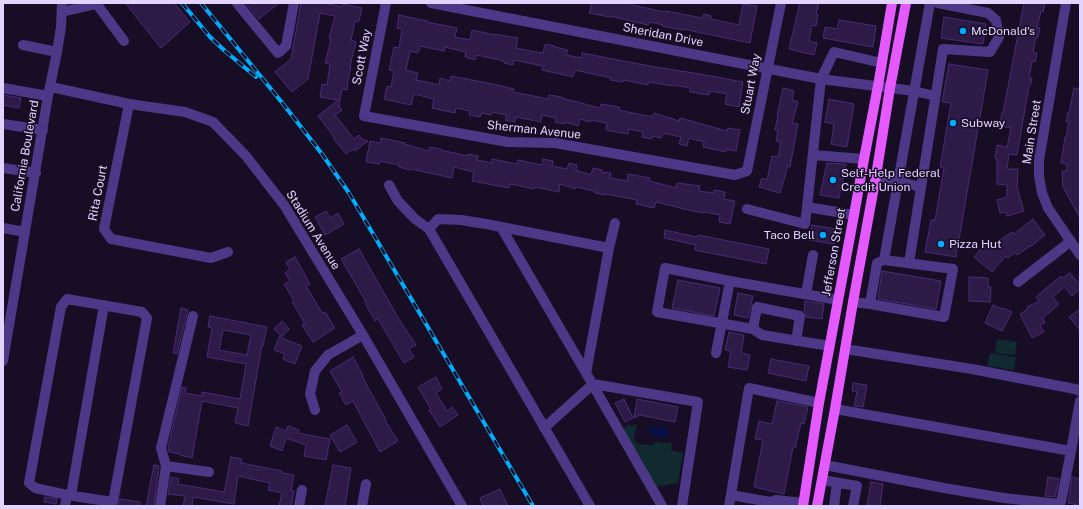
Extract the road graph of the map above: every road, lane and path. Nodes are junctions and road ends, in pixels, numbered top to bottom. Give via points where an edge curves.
1 (96, 3) edge
2 (237, 3) edge
3 (294, 3) edge
4 (386, 3) edge
5 (431, 3) edge
6 (781, 3) edge
7 (892, 3) edge
8 (906, 3) edge
9 (930, 3) edge
10 (938, 3) edge
11 (1066, 3) edge
12 (62, 7) edge
13 (124, 41) dead end
14 (23, 45) dead end
15 (57, 52) junction
16 (882, 63) junction
17 (768, 69) junction
18 (821, 79) junction
19 (878, 86) junction
20 (3, 88) edge
21 (890, 88) junction
22 (914, 91) junction
23 (50, 92) junction
24 (935, 96) junction
25 (129, 104) junction
26 (364, 116) joint
27 (3, 124) edge
28 (43, 130) junction
29 (813, 155) junction
30 (864, 159) junction
31 (3, 168) edge
32 (748, 170) joint
33 (36, 173) junction
34 (876, 176) junction
35 (898, 182) junction
36 (389, 185) dead end
37 (921, 187) junction
38 (807, 207) junction
39 (746, 209) dead end
40 (854, 214) junction
41 (615, 223) dead end
42 (501, 227) junction
43 (3, 228) edge
44 (429, 229) junction
45 (25, 232) junction
46 (1071, 241) junction
47 (609, 248) junction
48 (228, 252) dead end
49 (813, 255) dead end
50 (1080, 255) edge
51 (884, 260) junction
52 (909, 263) junction
53 (730, 281) junction
54 (1018, 282) dead end
55 (806, 294) junction
56 (838, 300) junction
57 (853, 302) junction
58 (870, 304) junction
59 (104, 305) junction
60 (193, 316) dead end
61 (722, 323) junction
62 (753, 329) junction
63 (363, 335) junction
64 (796, 341) junction
65 (830, 346) junction
66 (845, 349) junction
67 (716, 353) dead end
68 (3, 361) edge
69 (586, 373) junction
70 (593, 384) junction
71 (1080, 391) edge
72 (1080, 401) edge
73 (819, 403) junction
74 (836, 409) junction
75 (315, 410) dead end
76 (544, 428) junction
77 (1071, 451) junction
78 (825, 465) junction
79 (166, 466) junction
80 (209, 472) dead end
81 (822, 480) junction
82 (837, 483) junction
83 (366, 484) dead end
84 (302, 490) dead end
85 (731, 496) junction
86 (71, 498) edge
87 (773, 504) edge
88 (803, 505) edge
89 (65, 506) edge
90 (160, 506) edge
91 (299, 506) edge
92 (362, 506) edge
93 (462, 506) edge
94 (590, 506) edge
95 (662, 506) edge
96 (682, 506) edge
97 (729, 506) edge
98 (817, 506) edge
99 (834, 506) edge
100 (853, 506) edge

1 - 12 street
1 - 13 street
2 - 3 street via 278,53 286,46
4 - 26 street, Scott Way
5 - 17 street, Sheridan Drive
6 - 17 street, Stuart Way
7 - 16 main road, Jefferson Street
8 - 21 main road
9 - 22 street
10 - 24 street via 988,13 996,20 999,37 990,52 943,49
11 - 46 street, Main Street via 1039,160 1039,176 1048,208
12 - 15 street, California Boulevard
14 - 15 street
15 - 23 street, California Boulevard
16 - 18 street via 834,52
16 - 19 main road, Jefferson Street
17 - 18 street, Sheridan Drive
17 - 32 street, Stuart Way
18 - 19 street, Sheridan Drive
18 - 29 street
19 - 21 street, Sheridan Drive
19 - 30 main road, Jefferson Street
20 - 23 street, Stadium Avenue
21 - 22 street, Sheridan Drive
21 - 34 main road
22 - 24 street, Sheridan Drive
22 - 35 street
23 - 25 street, Stadium Avenue
23 - 28 street, California Boulevard
24 - 37 street
25 - 48 street, Rita Court via 104,229 111,239 211,258
25 - 63 street, Stadium Avenue via 185,112 213,122 246,156 284,205
26 - 32 street, Sherman Avenue via 508,142 555,143 736,175
27 - 28 street
28 - 33 street, California Boulevard
29 - 30 street
29 - 38 street
30 - 40 main road, Jefferson Street
31 - 33 street
33 - 45 street, California Boulevard
34 - 35 street
34 - 57 main road
35 - 37 street
35 - 51 street
36 - 44 street via 398,201
37 - 52 street
38 - 39 street via 805,224
38 - 40 street
40 - 56 main road, Jefferson Street
41 - 47 street
42 - 44 street via 462,220 438,219
42 - 47 street
42 - 69 street
43 - 45 street
44 - 76 street
45 - 68 street, California Boulevard
46 - 50 street, Main Street
46 - 54 street
47 - 69 street
49 - 55 street
51 - 52 street
51 - 58 street via 877,262
52 - 58 street via 953,269 944,317
53 - 55 street
53 - 61 street
53 - 61 street via 665,268 657,312
55 - 56 street
56 - 65 main road, Jefferson Street
57 - 58 street
57 - 66 main road
59 - 86 street
59 - 86 street via 67,299 61,307 30,483 35,488
59 - 86 street via 142,312 147,318 113,502
60 - 79 street via 161,448
61 - 62 street
61 - 67 street
62 - 64 street via 762,335
62 - 64 street via 757,307 800,316
63 - 75 street via 328,355 315,371 310,394
63 - 93 street, Stadium Avenue
64 - 65 street
65 - 73 main road, Jefferson Street
66 - 71 street via 972,369
66 - 74 main road
69 - 70 street
70 - 76 street
70 - 95 street
70 - 96 street via 698,402
72 - 77 street
73 - 85 street via 749,388
73 - 88 main road, Jefferson Street
74 - 77 street
74 - 78 main road
76 - 94 street
77 - 78 street via 1061,502 1058,504 1004,498
78 - 81 main road
79 - 80 street
79 - 90 street
81 - 82 street
81 - 98 main road
82 - 99 street
82 - 100 street via 856,486
83 - 92 street
84 - 91 street
85 - 87 street
85 - 97 street
86 - 89 street
87 - 88 street via 776,500

